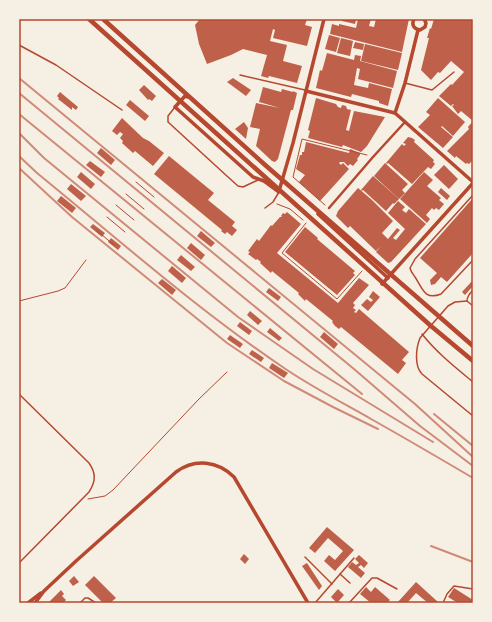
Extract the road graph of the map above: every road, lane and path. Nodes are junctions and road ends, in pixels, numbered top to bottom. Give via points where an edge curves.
1 (89, 19) edge
2 (103, 19) edge
3 (324, 19) edge
4 (414, 19) edge
5 (424, 19) edge
6 (418, 30) junction
7 (19, 45) edge
8 (454, 72) dead end
9 (240, 75) dead end
10 (405, 83) junction
11 (306, 91) junction
12 (175, 107) junction
13 (122, 110) dead end
14 (395, 113) junction
15 (405, 122) junction
16 (373, 156) junction
17 (258, 179) junction
18 (282, 181) junction
19 (136, 182) dead end
20 (473, 183) edge
21 (279, 192) junction
22 (126, 194) dead end
23 (473, 195) edge
24 (154, 197) dead end
25 (273, 202) junction
26 (116, 206) dead end
27 (265, 208) dead end
28 (329, 208) joint
29 (144, 209) dead end
30 (290, 209) dead end
31 (107, 217) dead end
32 (134, 220) dead end
33 (307, 222) dead end
34 (96, 230) dead end
35 (125, 232) dead end
36 (114, 244) dead end
37 (86, 260) dead end
38 (473, 260) edge
39 (362, 272) dead end
40 (388, 278) junction
41 (473, 290) edge
42 (19, 301) edge
43 (467, 301) junction
44 (473, 306) edge
45 (422, 334) junction
46 (473, 346) edge
47 (473, 361) edge
48 (227, 372) dead end
49 (473, 382) edge
50 (19, 394) edge
51 (473, 416) edge
52 (83, 499) junction
53 (305, 557) dead end
54 (354, 558) dead end
55 (19, 563) edge
56 (340, 574) junction
57 (350, 583) dead end
58 (332, 584) junction
59 (397, 589) dead end
60 (473, 589) edge
61 (44, 591) junction
62 (28, 603) edge
63 (35, 603) edge
64 (80, 603) edge
65 (96, 603) edge
66 (308, 603) edge
67 (315, 603) edge
68 (349, 603) edge
69 (443, 603) edge

1 - 47 main road
2 - 46 main road via 264,164
3 - 11 street
4 - 6 street via 413,26
5 - 6 street via 425,27
6 - 10 street
7 - 13 lane via 56,65
8 - 10 lane via 432,90
9 - 11 lane
10 - 14 street
11 - 14 street
11 - 18 street
12 - 17 street
12 - 17 lane via 168,116 168,122 238,186 243,187
12 - 18 street via 187,96
14 - 15 street
15 - 16 street
15 - 20 street
16 - 28 street
16 - 28 path via 302,139 293,177
17 - 21 street
18 - 21 street
18 - 40 street
19 - 24 path
20 - 40 street
21 - 25 lane
21 - 40 street via 382,284
22 - 29 path
23 - 38 lane via 415,259 410,268 422,290 430,296 437,296
25 - 27 lane
25 - 30 path
26 - 32 path
31 - 35 path
33 - 39 path via 282,253 338,299
34 - 36 path
37 - 42 path via 65,288
41 - 43 lane
43 - 44 lane
43 - 45 lane via 455,302 448,306
45 - 49 lane via 445,359
45 - 51 lane via 418,344 417,366 420,372
48 - 52 path via 113,490 106,496 92,500
50 - 52 lane via 93,468 94,484
52 - 55 lane
53 - 58 lane
54 - 56 lane
56 - 57 lane
56 - 58 lane
58 - 67 lane
59 - 68 lane via 377,578 372,578
60 - 69 lane via 454,586
61 - 62 street
61 - 63 street
61 - 66 street via 180,469 208,463 229,472 239,484
64 - 65 lane via 88,598

